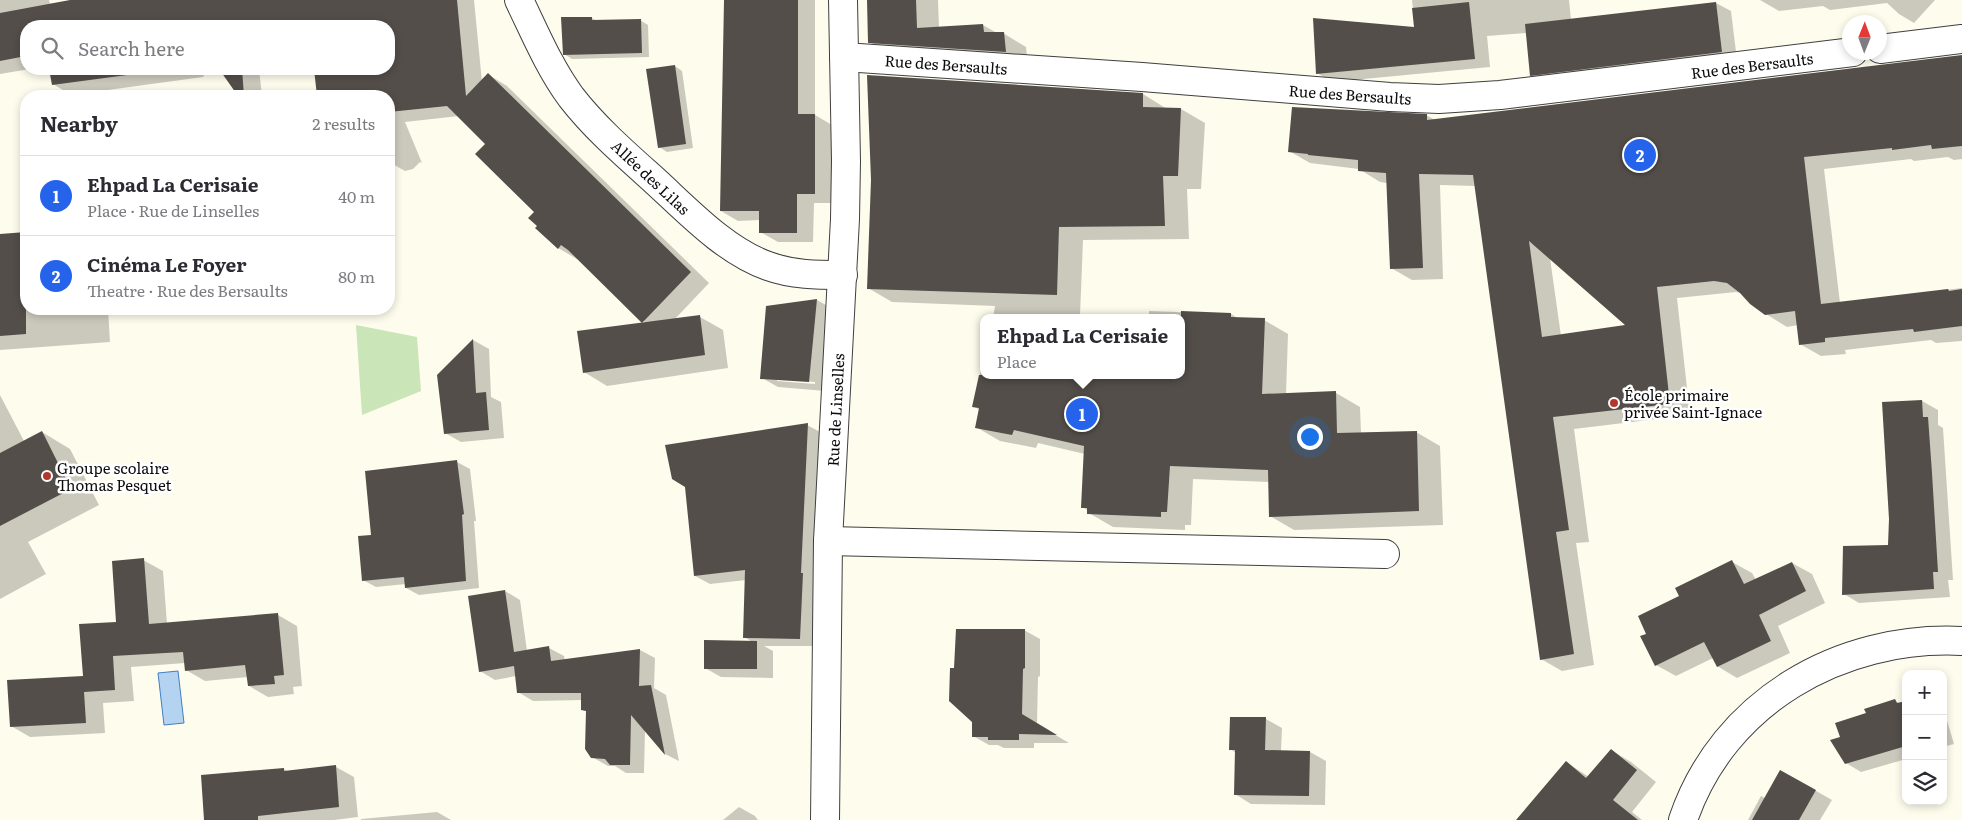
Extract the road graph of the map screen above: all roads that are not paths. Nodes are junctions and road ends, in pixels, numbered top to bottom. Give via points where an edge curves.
1 (519, 0) edge
2 (843, 0) edge
3 (1962, 39) edge
4 (1887, 48) edge
5 (1842, 53) edge
6 (844, 57) junction
7 (843, 275) junction
8 (828, 541) junction
9 (1386, 554) dead end
10 (1962, 640) edge
11 (825, 820) edge
12 (1683, 820) edge

1 - 7 street, Allée des Lilas via 542,50 571,97 612,142 705,226 766,266 791,273
2 - 6 street, Rue de Linselles
3 - 4 street
5 - 6 street, Rue des Bersaults via 1500,95 1439,99
6 - 7 street, Rue de Linselles
7 - 8 street, Rue de Linselles
8 - 9 street
8 - 11 street, Rue de Linselles
10 - 12 street via 1882,647 1838,661 1792,683 1750,715 1732,735 1701,780

